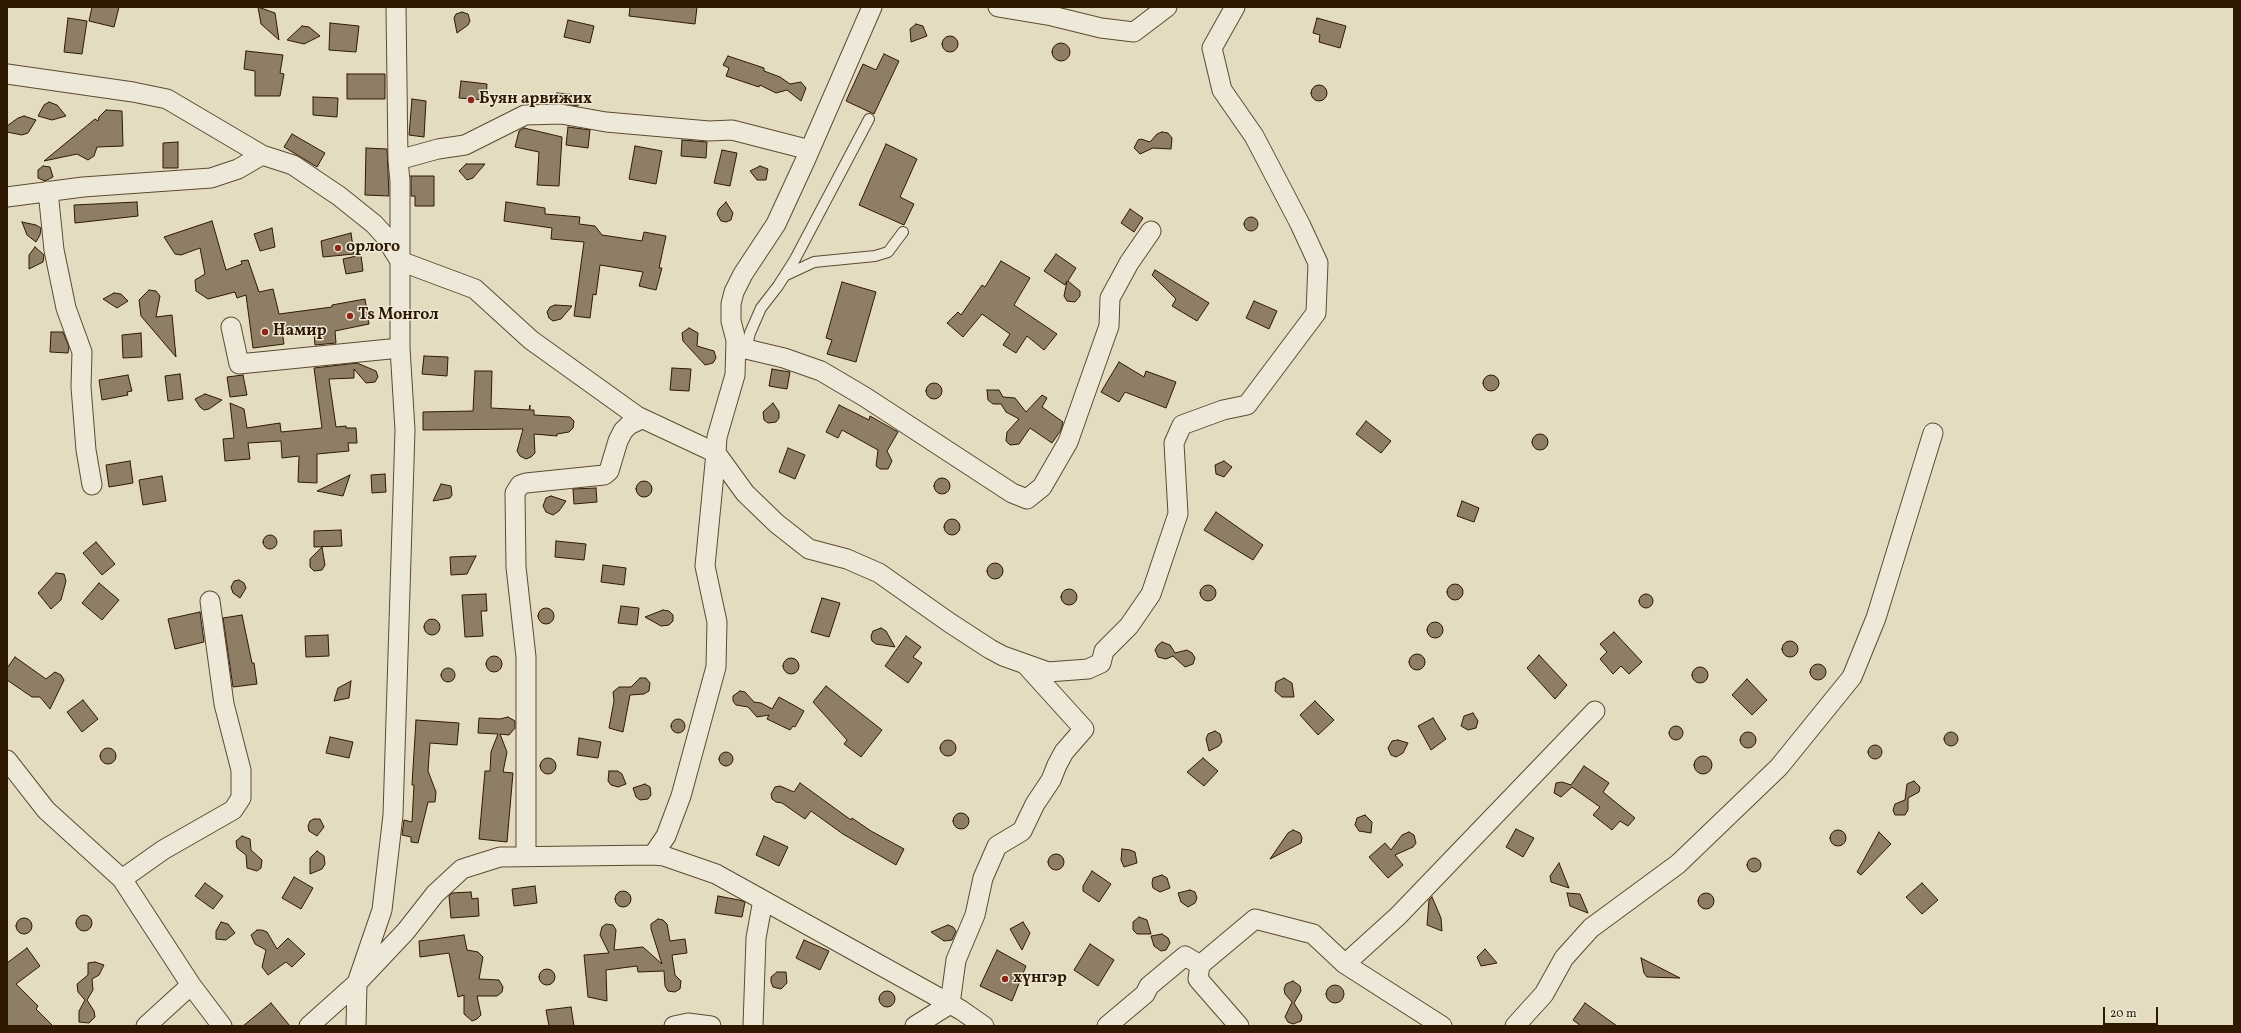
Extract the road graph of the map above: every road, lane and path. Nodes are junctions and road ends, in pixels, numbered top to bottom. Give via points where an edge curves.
1 (396, 7) edge
2 (872, 7) edge
3 (998, 7) edge
4 (1168, 7) edge
5 (1235, 7) edge
6 (7, 74) edge
7 (869, 119) dead end
8 (810, 150) junction
9 (262, 155) junction
10 (398, 160) junction
11 (48, 191) junction
12 (7, 197) edge
13 (1151, 231) dead end
14 (903, 232) dead end
15 (400, 261) junction
16 (786, 274) junction
17 (231, 327) dead end
18 (400, 348) junction
19 (741, 350) junction
20 (642, 419) junction
21 (1933, 433) dead end
22 (716, 453) junction
23 (92, 485) dead end
24 (210, 602) dead end
25 (1024, 663) junction
26 (1594, 711) dead end
27 (7, 760) edge
28 (653, 855) junction
29 (526, 856) junction
30 (122, 879) junction
31 (763, 900) junction
32 (1346, 964) junction
33 (1200, 965) junction
34 (357, 983) junction
35 (191, 985) junction
36 (950, 1004) junction
37 (146, 1026) edge
38 (222, 1026) edge
39 (309, 1026) edge
40 (356, 1026) edge
41 (674, 1026) edge
42 (711, 1026) edge
43 (753, 1026) edge
44 (915, 1026) edge
45 (984, 1026) edge
46 (1107, 1026) edge
47 (1239, 1026) edge
48 (1442, 1026) edge
49 (1516, 1026) edge

1 - 10 street
2 - 8 street
3 - 4 street via 1101,28 1134,32
5 - 25 street via 1212,48 1222,90 1254,136 1318,263 1316,313 1247,405 1223,410 1182,425 1174,443 1178,514 1151,594 1129,626 1104,652 1101,663 1088,669 1048,672
6 - 9 street via 168,99
7 - 16 lane
8 - 10 street via 732,130 709,131 606,122 561,114 526,115 465,145
8 - 19 street via 776,224 734,292 731,321
9 - 11 street via 238,169 211,178
9 - 15 street via 293,165 339,196 384,235
10 - 15 street
11 - 12 street
11 - 23 street via 54,250 66,308 82,352 80,387
13 - 19 street via 1129,262 1110,298 1109,326 1068,442 1042,487 1027,499 1012,493 821,371 784,358
14 - 16 lane via 888,252 875,256 814,262
15 - 18 street
15 - 20 street via 475,289 531,340
16 - 19 lane via 761,308
17 - 18 street via 238,364
18 - 34 street via 405,430 393,815 382,910
19 - 22 street via 717,437
20 - 22 street
20 - 29 street via 635,420 623,431 609,471 604,475 526,483 520,485 515,493 516,568 526,656
21 - 49 street via 1876,618 1852,677 1768,778 1678,864 1591,928 1564,958 1544,994
22 - 25 street via 745,493 776,523 809,549 848,559 879,573 990,649
22 - 28 street via 705,566 717,622 716,667 682,796 666,836
24 - 30 street via 224,704 240,770 241,798 233,810 163,850
25 - 36 street via 1084,729 1060,758 1051,780 1035,804 1022,831 997,846 983,878 974,915 956,960
26 - 32 street via 1398,916
27 - 30 street via 46,810
28 - 29 street
28 - 31 street via 664,856 716,874
29 - 34 street via 500,857 462,869 435,894 406,931
30 - 35 street
31 - 36 street
31 - 43 street via 756,938
32 - 33 street via 1313,934 1255,919
32 - 48 street
33 - 46 street via 1185,956
33 - 47 street via 1198,979
34 - 39 street
34 - 40 street
35 - 37 street
35 - 38 street
36 - 44 street
36 - 45 street
41 - 42 street

